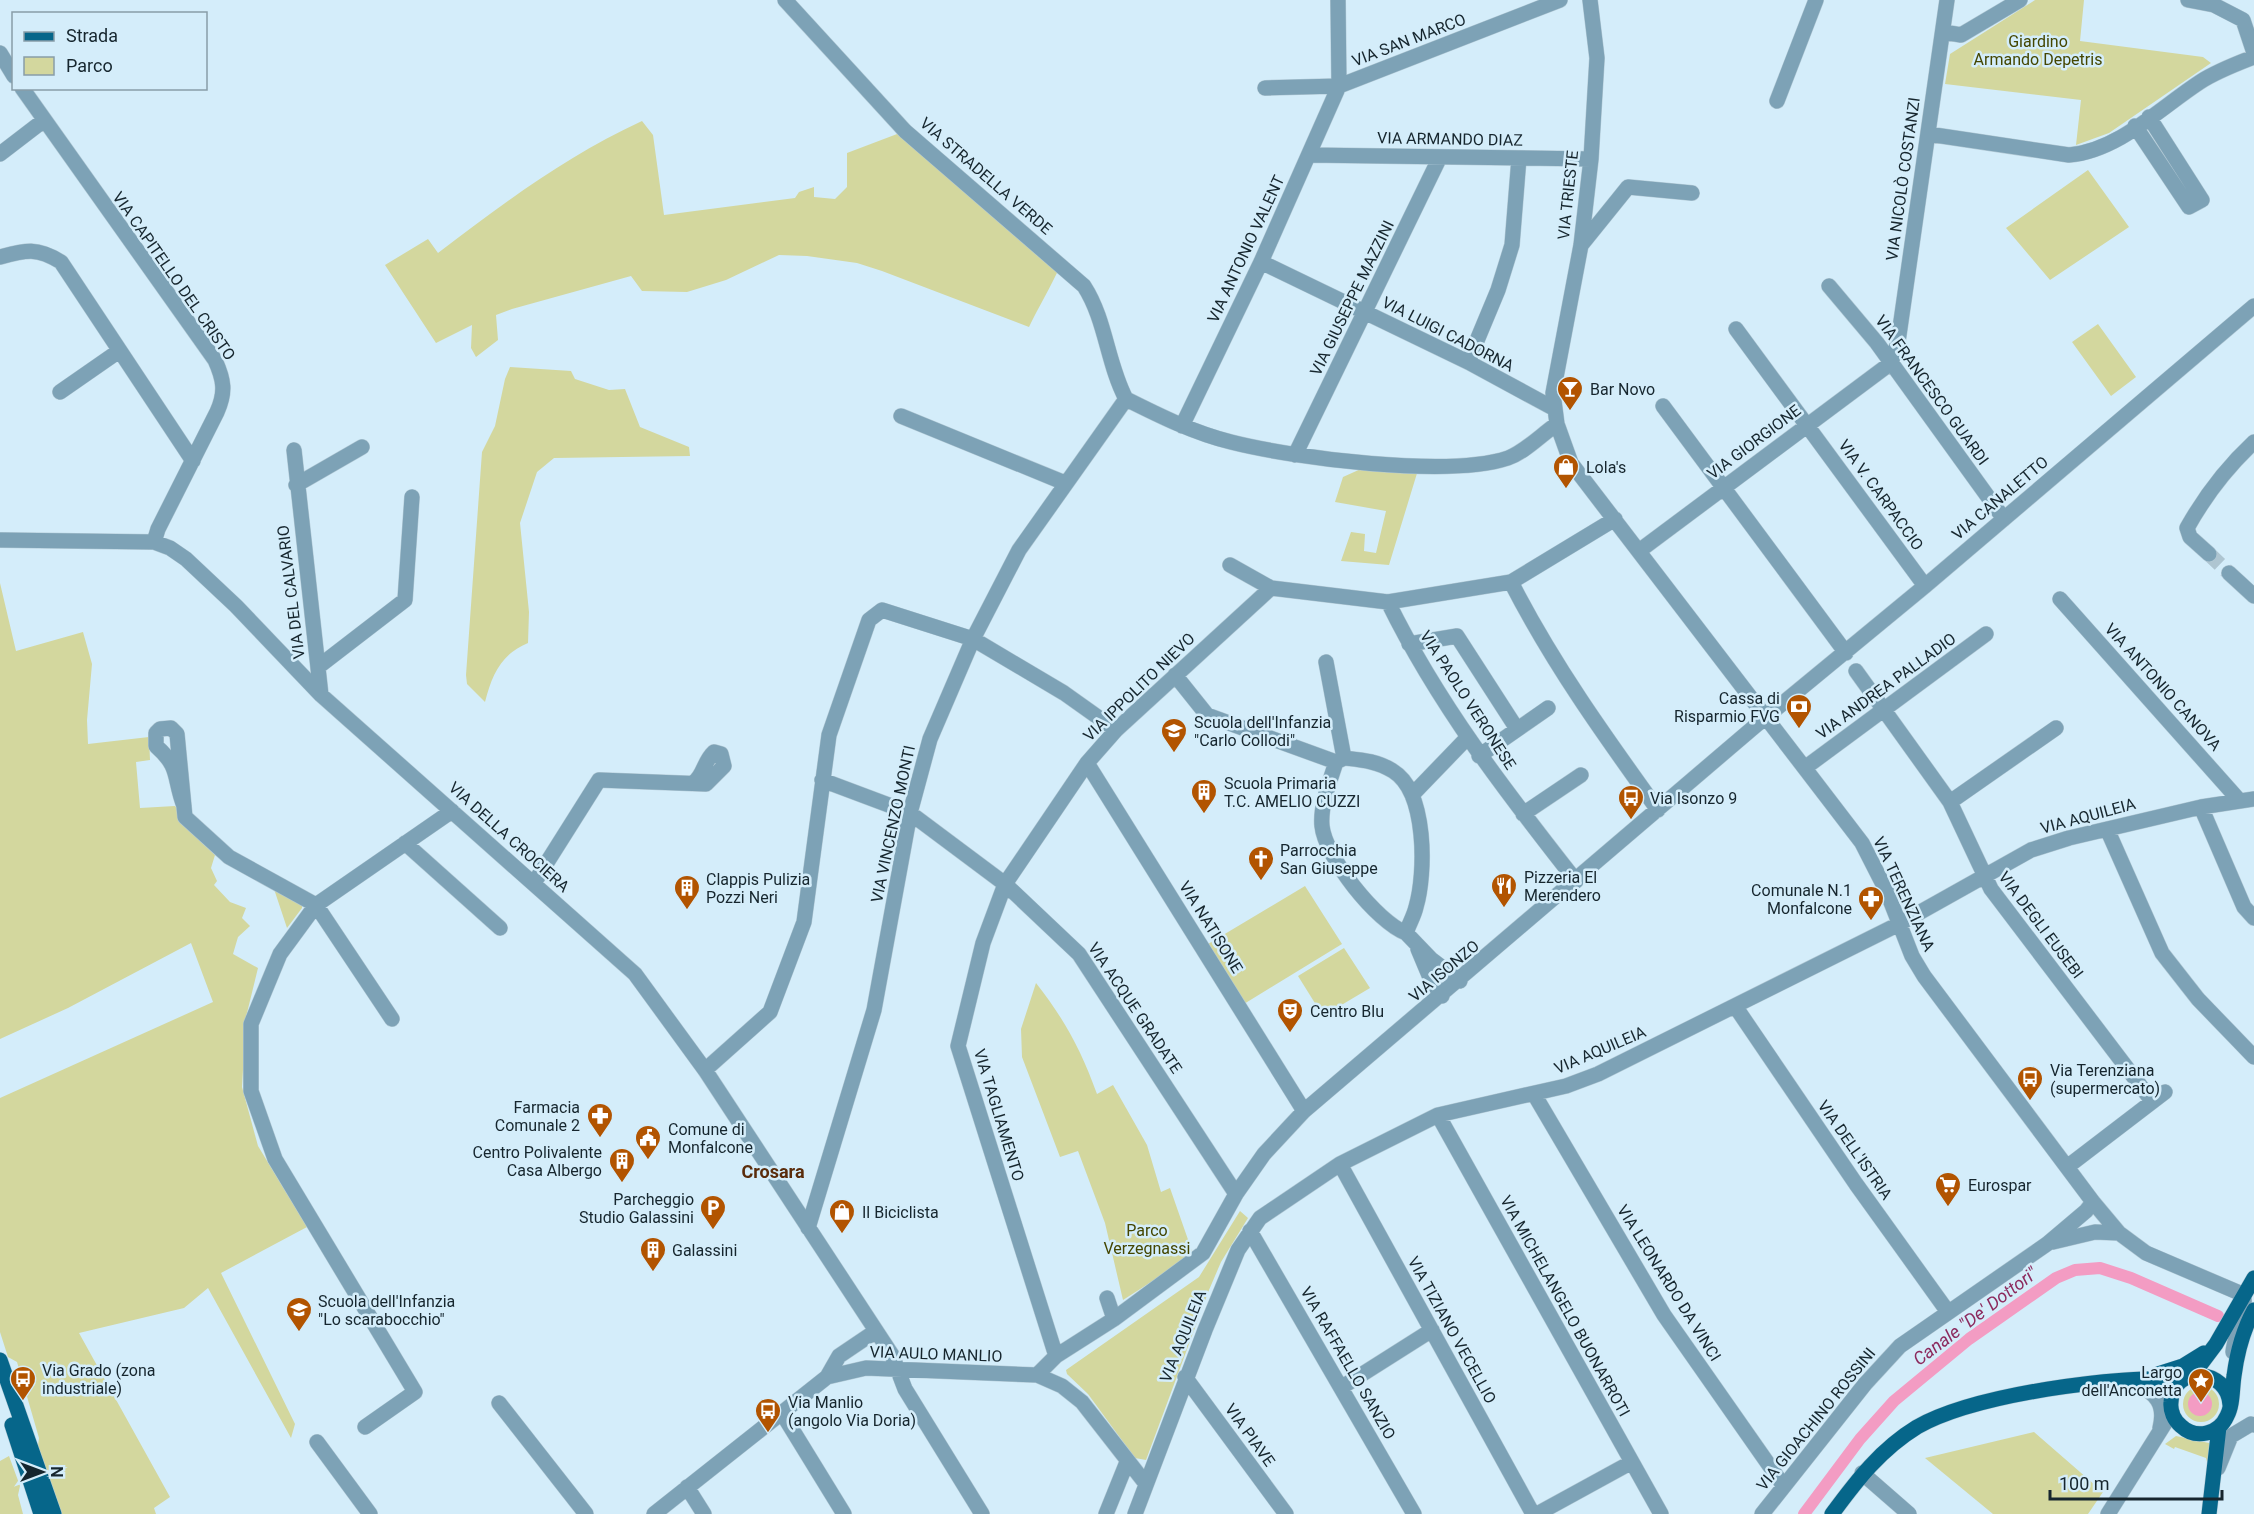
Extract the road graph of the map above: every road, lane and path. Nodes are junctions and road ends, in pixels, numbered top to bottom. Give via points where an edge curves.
1 (785, 0) edge
2 (1338, 0) edge
3 (1560, 0) edge
4 (1590, 0) edge
5 (1816, 0) edge
6 (1947, 0) edge
7 (2020, 0) edge
8 (2188, 0) edge
9 (1944, 32) junction
10 (0, 53) edge
11 (2254, 55) edge
12 (12, 73) edge
13 (1339, 86) junction
14 (1265, 88) dead end
15 (23, 90) edge
16 (1777, 101) dead end
17 (2150, 117) junction
18 (43, 121) junction
19 (2135, 126) junction
20 (1928, 134) junction
21 (0, 154) edge
22 (1309, 154) junction
23 (1440, 157) junction
24 (1519, 158) junction
25 (1591, 159) junction
26 (1692, 193) dead end
27 (1581, 245) junction
28 (0, 257) edge
29 (1261, 262) junction
30 (1829, 286) dead end
31 (2254, 306) edge
32 (1365, 312) junction
33 (1736, 329) dead end
34 (119, 351) junction
35 (1468, 362) junction
36 (1891, 363) junction
37 (60, 392) dead end
38 (1126, 399) junction
39 (1553, 400) junction
40 (1663, 406) dead end
41 (901, 416) dead end
42 (1557, 424) junction
43 (1808, 425) junction
44 (1182, 426) junction
45 (2254, 442) edge
46 (362, 447) dead end
47 (294, 450) dead end
48 (1296, 455) junction
49 (193, 461) junction
50 (1065, 483) junction
51 (296, 485) junction
52 (1725, 488) junction
53 (412, 497) dead end
54 (1615, 519) junction
55 (2004, 519) junction
56 (0, 540) edge
57 (154, 542) junction
58 (1640, 551) junction
59 (2209, 554) tunnel mouth
60 (1230, 565) dead end
61 (2229, 573) tunnel mouth
62 (1510, 582) junction
63 (1925, 586) junction
64 (1271, 588) junction
65 (2254, 596) edge
66 (2060, 598) dead end
67 (1388, 602) junction
68 (1986, 634) dead end
69 (973, 639) junction
70 (1409, 644) junction
71 (1845, 653) junction
72 (1326, 662) dead end
73 (318, 667) junction
74 (1856, 671) dead end
75 (1175, 675) junction
76 (321, 695) junction
77 (1548, 708) dead end
78 (1885, 711) junction
79 (1768, 717) junction
80 (1517, 729) junction
81 (2056, 729) dead end
82 (1116, 730) junction
83 (1467, 738) junction
84 (1479, 756) junction
85 (1340, 760) junction
86 (1087, 763) junction
87 (1806, 766) junction
88 (1581, 775) dead end
89 (822, 780) junction
90 (693, 783) dead end
91 (1412, 795) junction
92 (2246, 799) edge
93 (1950, 802) junction
94 (184, 806) dead end
95 (2201, 807) junction
96 (1658, 810) junction
97 (452, 811) junction
98 (910, 813) junction
99 (1523, 814) junction
100 (2107, 829) junction
101 (405, 843) junction
102 (1984, 877) junction
103 (1576, 881) junction
104 (534, 884) junction
105 (1005, 884) junction
106 (316, 905) junction
107 (2254, 918) edge
108 (1899, 924) junction
109 (500, 928) dead end
110 (1406, 933) junction
111 (1417, 946) junction
112 (1460, 981) junction
113 (1442, 996) junction
114 (1735, 1006) junction
115 (392, 1019) dead end
116 (2254, 1057) edge
117 (705, 1070) junction
118 (1534, 1094) junction
119 (1305, 1111) junction
120 (1438, 1115) junction
121 (1341, 1164) junction
122 (2067, 1167) junction
123 (1236, 1194) junction
124 (2093, 1202) junction
125 (807, 1228) junction
126 (1250, 1231) junction
127 (2119, 1233) junction
128 (2047, 1244) junction
129 (2254, 1278) edge
130 (2242, 1294) junction
131 (1107, 1298) dead end
132 (2254, 1310) edge
133 (1948, 1312) junction
134 (1114, 1319) junction
135 (1432, 1330) junction
136 (876, 1332) junction
137 (2216, 1344) junction
138 (1056, 1356) junction
139 (0, 1360) edge
140 (898, 1371) junction
141 (2234, 1372) junction
142 (1036, 1376) junction
143 (827, 1377) junction
144 (1185, 1377) junction
145 (2188, 1377) junction
146 (2141, 1380) junction
147 (1342, 1387) junction
148 (0, 1388) edge
149 (499, 1403) dead end
150 (2171, 1408) junction
151 (782, 1413) junction
152 (2226, 1415) junction
153 (2253, 1424) edge
154 (365, 1427) dead end
155 (2158, 1437) junction
156 (317, 1442) dead end
157 (1126, 1462) junction
158 (1632, 1462) junction
159 (1862, 1473) junction
160 (2216, 1474) junction
161 (1146, 1484) junction
162 (1783, 1485) junction
163 (687, 1487) junction
164 (1137, 1512) edge
165 (41, 1514) edge
166 (54, 1514) edge
167 (370, 1514) edge
168 (586, 1514) edge
169 (654, 1514) edge
170 (704, 1514) edge
171 (844, 1514) edge
172 (982, 1514) edge
173 (1106, 1514) edge
174 (1286, 1514) edge
175 (1414, 1514) edge
176 (1535, 1514) edge
177 (1661, 1514) edge
178 (1762, 1514) edge
179 (1832, 1514) edge
180 (1909, 1514) edge
181 (2108, 1514) edge
182 (2209, 1514) edge

1 - 38 street, VIA STRADELLA VERDE via 905,130 1084,286 1095,303 1115,379
2 - 13 street
3 - 13 street, VIA SAN MARCO
4 - 25 street, VIA TRIESTE via 1598,58
5 - 16 street
6 - 9 street, VIA NICOLÒ COSTANZI
7 - 9 street via 1961,35
8 - 11 street via 2214,4 2242,20
9 - 20 street, VIA NICOLÒ COSTANZI
10 - 12 street
11 - 17 street via 2202,81
13 - 14 street, VIA SAN MARCO
13 - 22 street, VIA ANTONIO VALENT
15 - 18 street, VIA CAPITELLO DEL CRISTO
17 - 19 street
17 - 19 street via 2202,200 2189,207
18 - 21 street
18 - 49 street, VIA CAPITELLO DEL CRISTO via 215,360 223,379 224,396
19 - 20 street via 2089,153 2069,155
20 - 36 street, VIA NICOLÒ COSTANZI via 1898,342
22 - 23 street, VIA ARMANDO DIAZ
22 - 29 street, VIA ANTONIO VALENT
23 - 24 street, VIA ARMANDO DIAZ
23 - 32 street, VIA GIUSEPPE MAZZINI
24 - 25 street, VIA ARMANDO DIAZ
24 - 35 street via 1512,245 1498,291
25 - 27 street, VIA TRIESTE
26 - 27 street via 1628,187
27 - 39 street, VIA TRIESTE
28 - 34 street via 28,250 61,262
29 - 32 street, VIA LUIGI CADORNA
29 - 44 street, VIA ANTONIO VALENT
30 - 36 street, VIA FRANCESCO GUARDI
31 - 55 street, VIA CANALETTO
32 - 35 street, VIA LUIGI CADORNA
32 - 48 street, VIA GIUSEPPE MAZZINI
33 - 43 street, VIA V. CARPACCIO
34 - 37 street
34 - 49 street
35 - 39 street, VIA LUIGI CADORNA
36 - 43 street, VIA GIORGIONE
36 - 55 street, VIA FRANCESCO GUARDI
38 - 44 street
38 - 50 street, VIA VINCENZO MONTI
39 - 42 street, VIA TERENZIANA
40 - 52 street
41 - 50 street
42 - 48 street via 1510,457 1485,464 1417,466
42 - 54 street, VIA TERENZIANA via 1571,463
43 - 52 street, VIA GIORGIONE
43 - 63 street, VIA V. CARPACCIO
44 - 48 street via 1231,442
45 - 59 street via 2206,494 2187,528 2190,537
46 - 51 street
47 - 51 street, VIA DEL CALVARIO
49 - 57 street, VIA CAPITELLO DEL CRISTO
50 - 69 street, VIA VINCENZO MONTI via 1019,550
51 - 73 street, VIA DEL CALVARIO
52 - 58 street, VIA GIORGIONE
52 - 71 street
53 - 73 street via 405,600
54 - 58 street, VIA TERENZIANA
54 - 62 street
55 - 63 street, VIA CANALETTO
56 - 57 street, VIA DELLA CROCIERA
57 - 76 street, VIA DELLA CROCIERA via 186,559
58 - 79 street, VIA TERENZIANA
60 - 64 street
61 - 65 street
62 - 67 street
62 - 96 street via 1575,696
63 - 71 street, VIA CANALETTO
64 - 67 street
64 - 75 street, VIA IPPOLITO NIEVO
66 - 92 street, VIA ANTONIO CANOVA
67 - 70 street, VIA PAOLO VERONESE
68 - 78 street, VIA ANDREA PALLADIO
69 - 82 street via 1064,693
69 - 89 street via 882,610 869,620 829,735
69 - 98 street, VIA VINCENZO MONTI via 930,739
70 - 80 street via 1457,636
70 - 83 street, VIA PAOLO VERONESE
71 - 79 street, VIA CANALETTO
72 - 85 street
73 - 76 street, VIA DEL CALVARIO
74 - 78 street, VIA DEGLI EUSEBI
75 - 82 street, VIA IPPOLITO NIEVO
75 - 85 street via 1207,715
76 - 97 street, VIA DELLA CROCIERA
77 - 80 street
78 - 87 street, VIA ANDREA PALLADIO
78 - 93 street, VIA DEGLI EUSEBI
79 - 87 street, VIA TERENZIANA
79 - 96 street, VIA ISONZO
80 - 84 street
81 - 93 street
82 - 86 street, VIA IPPOLITO NIEVO
83 - 84 street, VIA PAOLO VERONESE
83 - 91 street
84 - 99 street, VIA PAOLO VERONESE
85 - 91 street via 1374,761 1395,772
85 - 110 street via 1322,825 1326,844 1349,880 1382,918
86 - 105 street, VIA IPPOLITO NIEVO
86 - 119 street, VIA NATISONE
87 - 108 street, VIA TERENZIANA via 1862,843
88 - 99 street
89 - 98 street, VIA ACQUE GRADATE
89 - 117 street via 804,922 770,1012
90 - 104 street via 599,780
91 - 110 street via 1422,838 1421,879
92 - 95 street, VIA AQUILEIA
93 - 102 street, VIA DEGLI EUSEBI
94 - 106 street via 186,817 229,858
95 - 100 street, VIA AQUILEIA
95 - 107 street via 2244,907
96 - 103 street, VIA ISONZO
97 - 101 street
97 - 104 street, VIA DELLA CROCIERA
98 - 105 street, VIA ACQUE GRADATE
98 - 125 street, VIA VINCENZO MONTI via 874,1010
99 - 103 street, VIA PAOLO VERONESE
100 - 102 street, VIA AQUILEIA via 2031,850
100 - 116 street via 2162,953 2198,999
101 - 106 street
101 - 109 street
102 - 108 street, VIA AQUILEIA
102 - 122 street, VIA DEGLI EUSEBI via 2158,1096
103 - 112 street, VIA ISONZO
104 - 117 street, VIA DELLA CROCIERA via 635,974
105 - 123 street, VIA ACQUE GRADATE via 1078,954
105 - 138 street, VIA TAGLIAMENTO via 983,943 958,1046
106 - 115 street
106 - 154 street via 279,954 251,1024 251,1091 275,1159 416,1392
108 - 114 street, VIA AQUILEIA
108 - 122 street, VIA TERENZIANA via 1924,976
110 - 111 street
111 - 112 street
111 - 113 street
112 - 113 street, VIA ISONZO
113 - 119 street, VIA ISONZO
114 - 118 street, VIA AQUILEIA via 1598,1074
114 - 133 street, VIA DELL'ISTRIA
117 - 125 street, VIA DELLA CROCIERA
118 - 120 street, VIA AQUILEIA
118 - 162 street, VIA LEONARDO DA VINCI via 1664,1315
119 - 123 street, VIA ISONZO via 1264,1154
120 - 121 street, VIA AQUILEIA
120 - 158 street, VIA MICHELANGELO BUONARROTI
121 - 126 street, VIA AQUILEIA via 1260,1218
121 - 135 street, VIA TIZIANO VECELLIO
122 - 124 street, VIA TERENZIANA
123 - 134 street, VIA ISONZO via 1203,1253
124 - 127 street, VIA TERENZIANA
124 - 128 street, VIA GIOACHINO ROSSINI
125 - 136 street, VIA DELLA CROCIERA
126 - 144 street, VIA AQUILEIA via 1238,1250
126 - 147 street, VIA RAFFAELLO SANZIO
127 - 128 street, VIA GIOACHINO ROSSINI via 2068,1236
127 - 130 street, VIA TERENZIANA via 2146,1253
128 - 133 street, VIA GIOACHINO ROSSINI
129 - 130 main road
130 - 137 main road
130 - 141 street via 2246,1306 2234,1344
131 - 134 street
132 - 141 main road
133 - 162 street, VIA GIOACHINO ROSSINI via 1900,1346
134 - 138 street, VIA ISONZO
135 - 147 street
135 - 176 street, VIA TIZIANO VECELLIO
136 - 140 street, VIA DELLA CROCIERA via 892,1354
136 - 143 street via 839,1356
137 - 145 main road
137 - 146 main road via 2183,1366
138 - 142 street, VIA ISONZO
139 - 166 main road
140 - 142 street, VIA AULO MANLIO
140 - 143 street, VIA AULO MANLIO via 867,1368
140 - 172 street, VIA DELLA CROCIERA via 905,1389
141 - 152 main road
142 - 157 street, VIA AULO MANLIO via 1062,1386 1082,1402
143 - 151 street, VIA AULO MANLIO
144 - 161 street, VIA AQUILEIA
144 - 174 street, VIA PIAVE
145 - 146 main road
145 - 150 main road via 2174,1390
145 - 152 main road via 2204,1374 2218,1380 2227,1391
146 - 150 main road via 2161,1390
146 - 155 street via 2162,1408
146 - 159 main road via 1986,1402 1948,1413 1918,1427
147 - 175 street, VIA RAFFAELLO SANZIO
148 - 165 main road
149 - 168 street
150 - 152 main road via 2180,1425 2193,1433 2207,1433
150 - 155 street
151 - 163 street, VIA AULO MANLIO
151 - 171 street
152 - 153 street
152 - 160 main road
153 - 160 street via 2231,1436
155 - 181 street
156 - 167 street
157 - 161 street, VIA AULO MANLIO
157 - 173 street
158 - 176 street
158 - 177 street, VIA MICHELANGELO BUONARROTI
159 - 179 main road
159 - 180 street
160 - 182 main road
161 - 164 street, VIA AQUILEIA
162 - 178 street, VIA GIOACHINO ROSSINI
163 - 169 street, VIA AULO MANLIO
163 - 170 street

